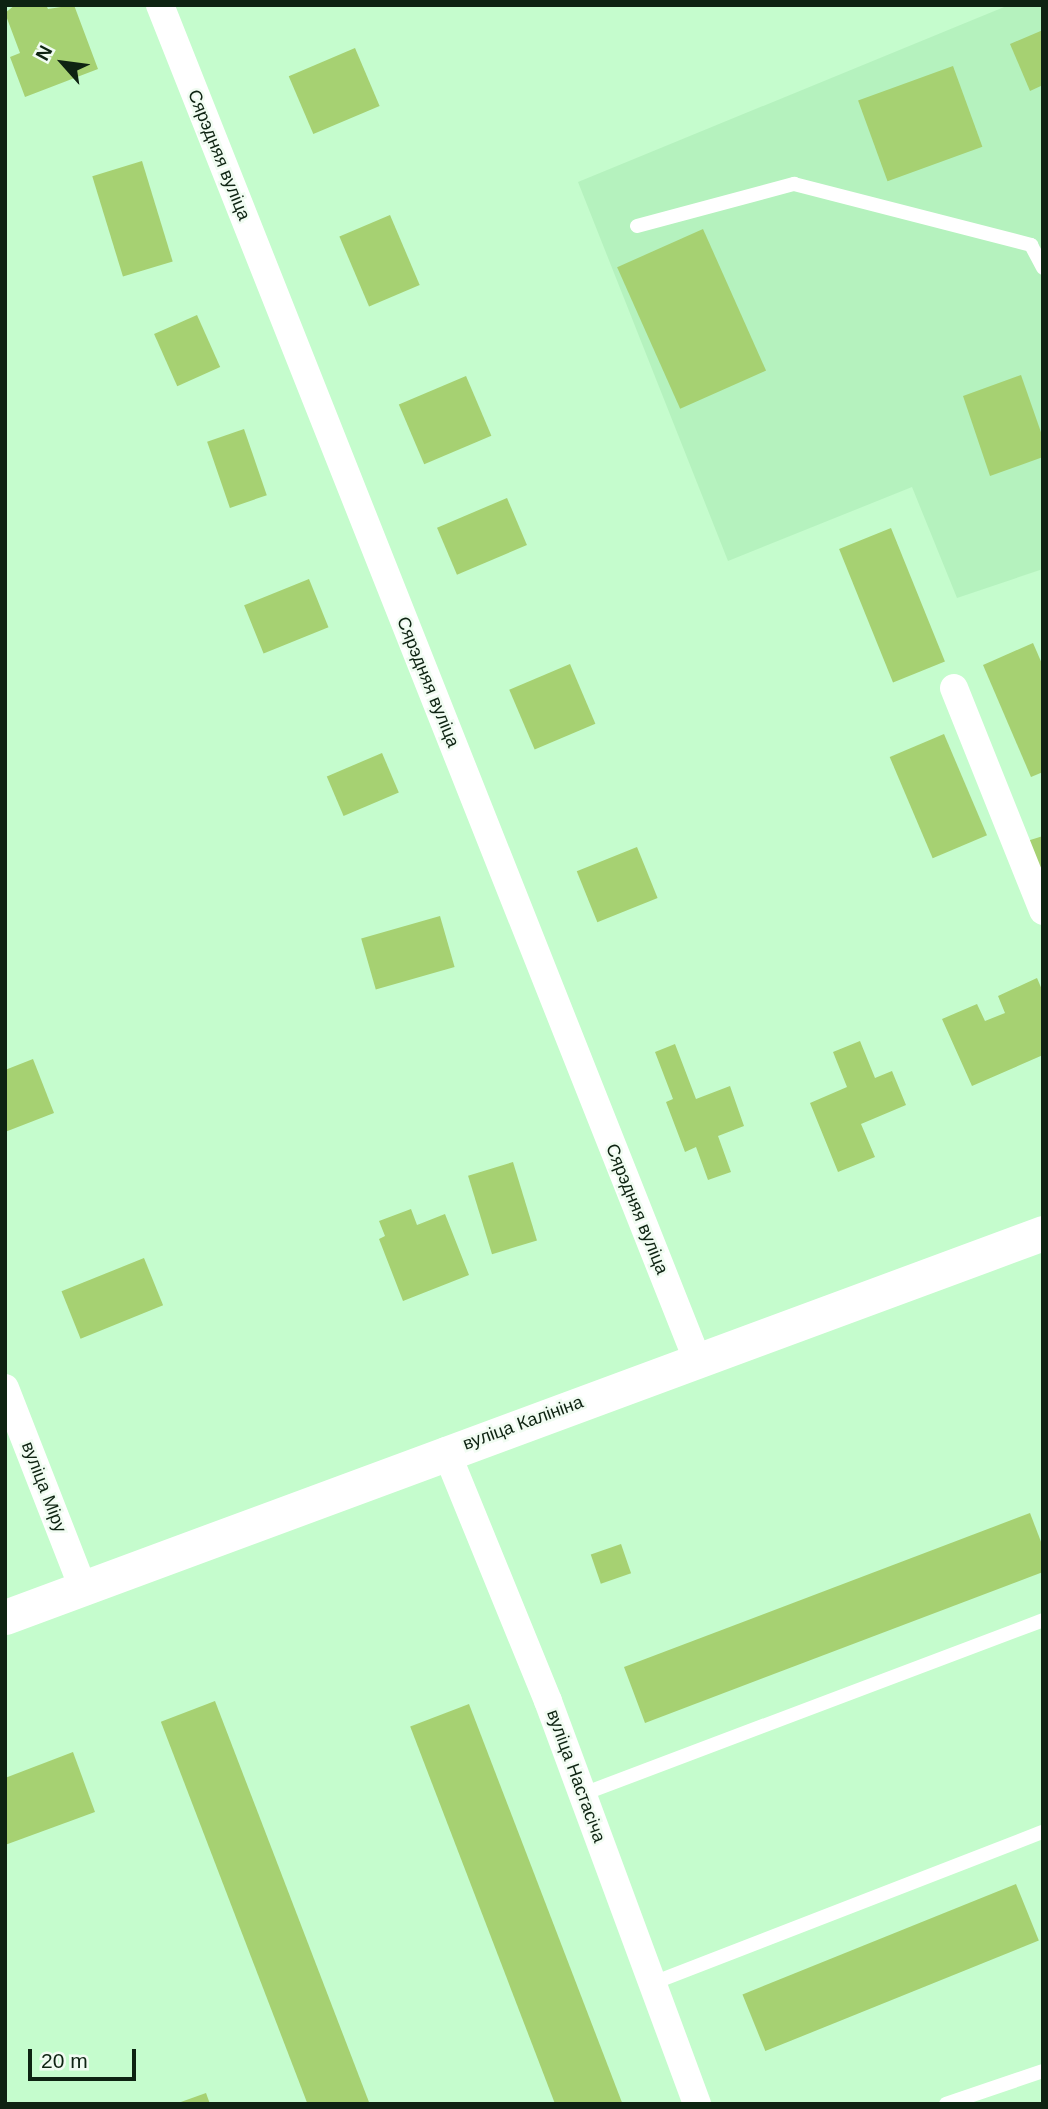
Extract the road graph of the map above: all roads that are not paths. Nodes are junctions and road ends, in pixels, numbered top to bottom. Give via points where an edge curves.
1 (160, 5) edge
2 (637, 226) dead end
3 (1043, 268) edge
4 (954, 688) dead end
5 (1043, 911) edge
6 (1043, 1233) edge
7 (696, 1359) junction
8 (5, 1388) edge
9 (446, 1451) junction
10 (82, 1586) junction
11 (5, 1616) edge
12 (1043, 1620) edge
13 (583, 1794) junction
14 (1043, 1832) edge
15 (653, 1983) junction
16 (1043, 2071) edge
17 (697, 2104) edge
18 (946, 2104) edge

1 - 7 street, Сярэдняя вуліца
2 - 3 lane via 794,184 1031,245
4 - 5 street
6 - 7 street, вуліца Калініна
7 - 9 street, вуліца Калініна
8 - 10 street, вуліца Міру
9 - 10 street, вуліца Калініна
9 - 13 street, вуліца Настасіча
10 - 11 street, вуліца Калініна
12 - 13 lane
13 - 15 street, вуліца Настасіча
14 - 15 lane
15 - 17 street, вуліца Настасіча
16 - 18 lane

